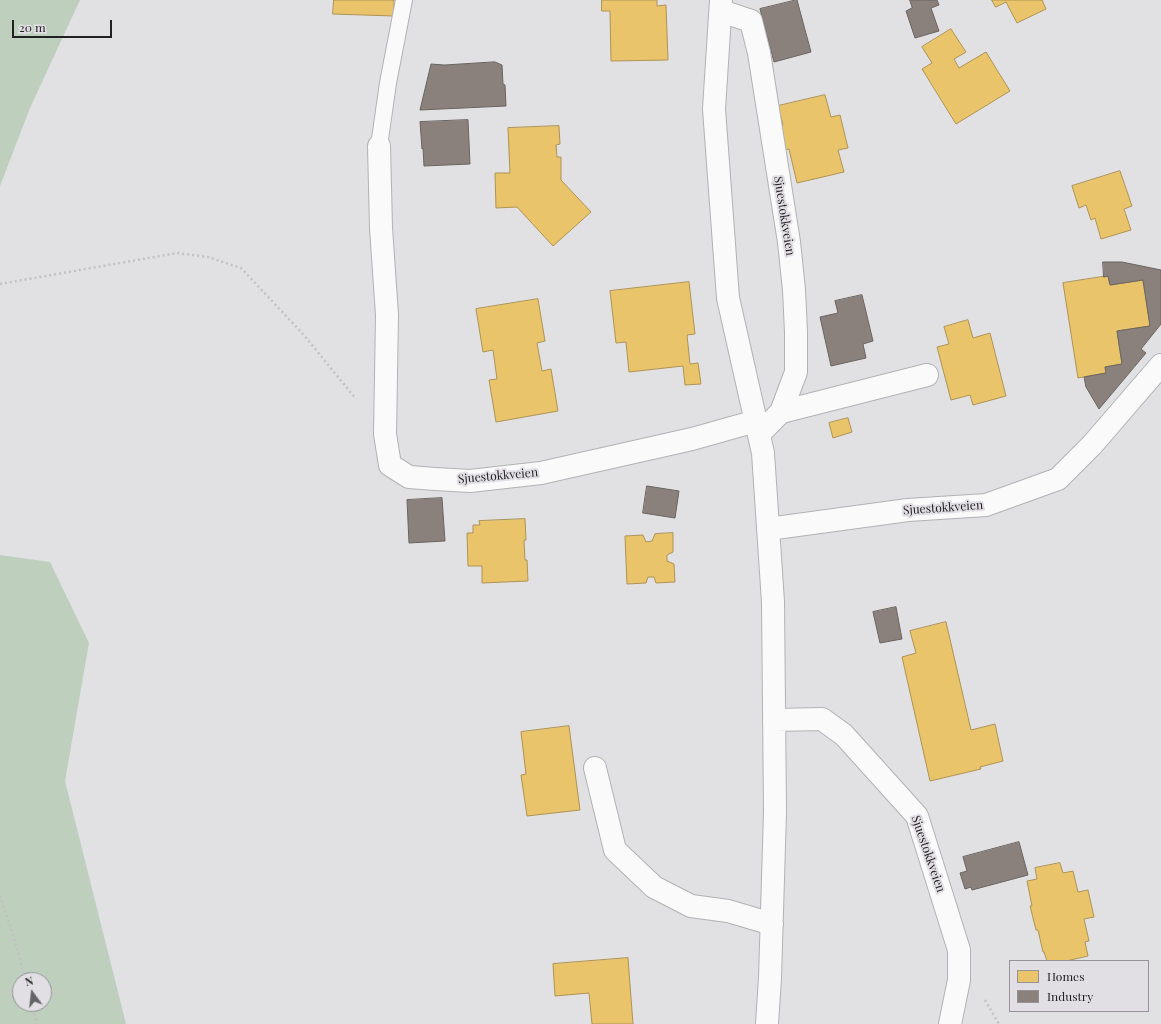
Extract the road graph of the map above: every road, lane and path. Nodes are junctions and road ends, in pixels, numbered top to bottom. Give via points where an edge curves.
1 (404, 0) edge
2 (723, 4) edge
3 (379, 146) joint
4 (0, 284) edge
5 (1161, 365) edge
6 (927, 375) dead end
7 (781, 412) junction
8 (757, 427) junction
9 (384, 434) junction
10 (768, 529) junction
11 (774, 720) junction
12 (595, 768) dead end
13 (0, 896) edge
14 (772, 924) junction
15 (24, 972) edge
16 (34, 1012) edge
17 (37, 1024) edge
18 (767, 1024) edge
19 (950, 1024) edge

1 - 3 lane
2 - 7 street, Sjuestokkveien via 751,20 759,53 788,242 794,290 796,372
2 - 8 street, Sjuestokkveien via 714,109 728,298
3 - 9 street, Sjuestokkveien via 387,315
4 - 9 path via 177,253 208,257 241,268 303,334
5 - 10 street, Sjuestokkveien via 1092,445 1058,479 986,505 908,510
6 - 7 street
7 - 8 street, Sjuestokkveien
8 - 9 street, Sjuestokkveien via 541,473 470,481 409,477 390,465
8 - 10 street, Sjuestokkveien via 764,453
10 - 11 street, Sjuestokkveien via 773,602
11 - 14 street, Sjuestokkveien
11 - 19 street, Sjuestokkveien via 822,719 844,735 917,816 959,950 959,980
12 - 14 street via 615,850 654,887 691,906 728,911
13 - 15 path
14 - 18 street, Sjuestokkveien
16 - 17 path

